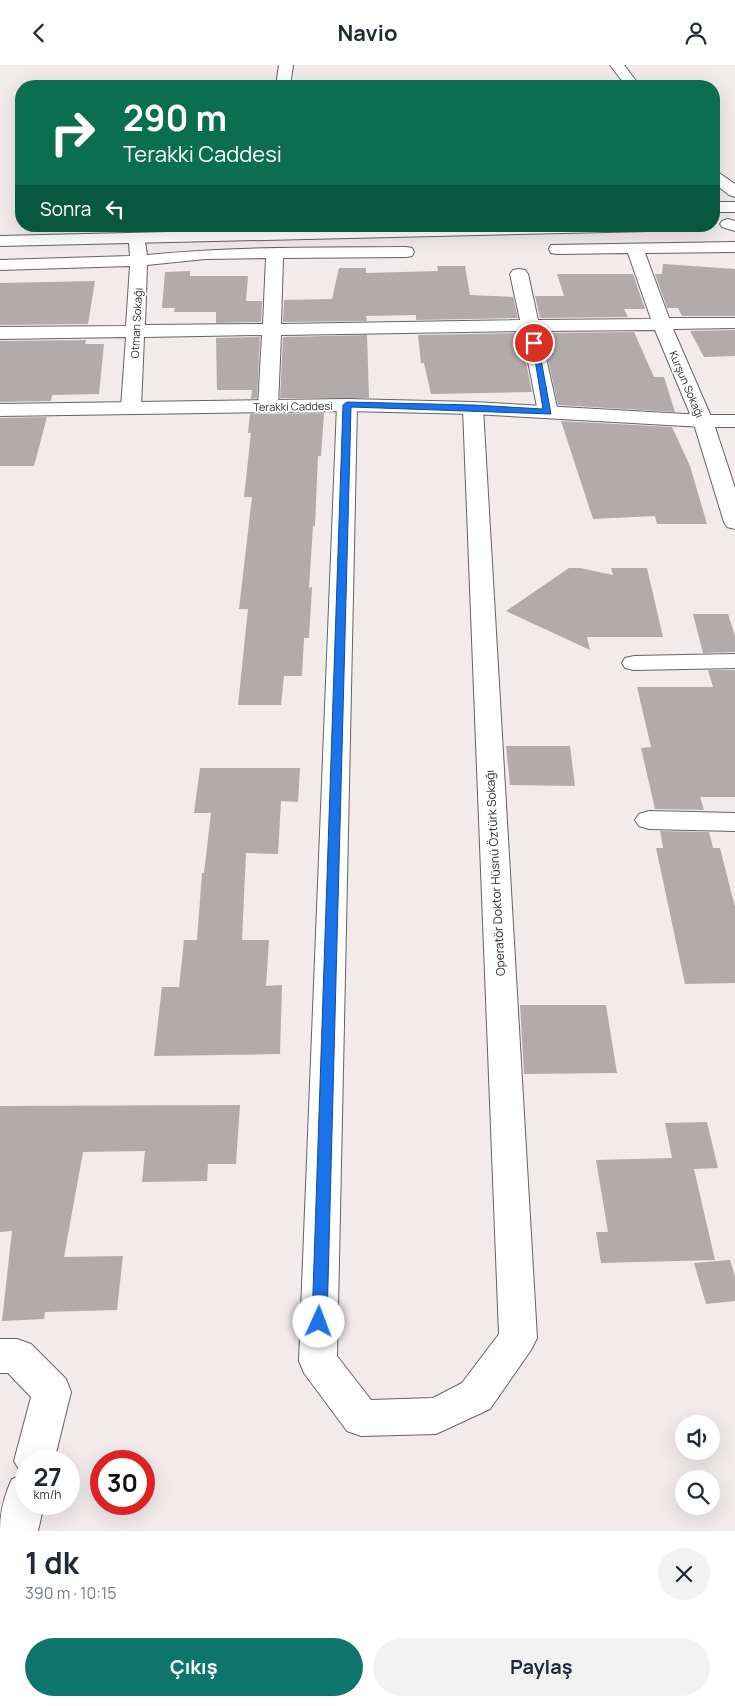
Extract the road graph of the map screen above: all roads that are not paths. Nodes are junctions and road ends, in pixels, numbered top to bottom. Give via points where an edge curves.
1 (286, 65) edge
2 (616, 65) edge
3 (284, 80) edge
4 (628, 80) edge
5 (720, 176) edge
6 (720, 180) edge
7 (735, 180) edge
8 (735, 191) edge
9 (720, 207) edge
10 (735, 207) edge
11 (394, 232) edge
12 (136, 238) junction
13 (0, 241) edge
14 (735, 247) edge
15 (635, 248) junction
16 (557, 249) dead end
17 (406, 252) dead end
18 (275, 253) junction
19 (139, 261) junction
20 (0, 265) edge
21 (519, 274) dead end
22 (735, 323) edge
23 (662, 325) junction
24 (531, 326) junction
25 (273, 329) junction
26 (136, 330) junction
27 (0, 333) edge
28 (347, 405) junction
29 (268, 406) junction
30 (132, 408) junction
31 (473, 408) junction
32 (0, 410) edge
33 (548, 412) junction
34 (703, 421) junction
35 (735, 421) edge
36 (735, 522) edge
37 (735, 661) edge
38 (634, 663) dead end
39 (649, 820) dead end
40 (735, 821) edge
41 (0, 1356) edge
42 (37, 1450) edge
43 (21, 1515) edge
44 (17, 1531) edge

1 - 3 main road
2 - 4 main road
5 - 7 main road
6 - 8 main road
9 - 10 main road
11 - 12 main road
12 - 13 main road
12 - 19 main road, Otman Sokağı
14 - 15 main road
15 - 16 main road
15 - 23 main road, Kurşun Sokağı
17 - 18 main road
18 - 19 main road via 205,254
18 - 25 main road
19 - 20 main road
19 - 26 main road, Otman Sokağı
21 - 24 main road
22 - 23 main road
23 - 24 main road
23 - 34 main road, Kurşun Sokağı
24 - 25 main road
24 - 33 main road
25 - 26 main road
25 - 29 main road
26 - 27 main road
26 - 30 main road, Otman Sokağı
28 - 29 main road, Terakki Caddesi
28 - 31 main road, Terakki Caddesi
28 - 31 main road, Operatör Doktor Hüsnü Öztürk Sokağı via 318,1361 361,1418 436,1416 476,1396 518,1338
29 - 30 main road, Terakki Caddesi
30 - 32 main road, Terakki Caddesi
31 - 33 main road, Terakki Caddesi
33 - 34 main road, Terakki Caddesi
34 - 35 main road, Terakki Caddesi
34 - 36 main road, Kurşun Sokağı
37 - 38 main road
39 - 40 main road
41 - 42 main road via 16,1356 52,1392
43 - 44 main road

